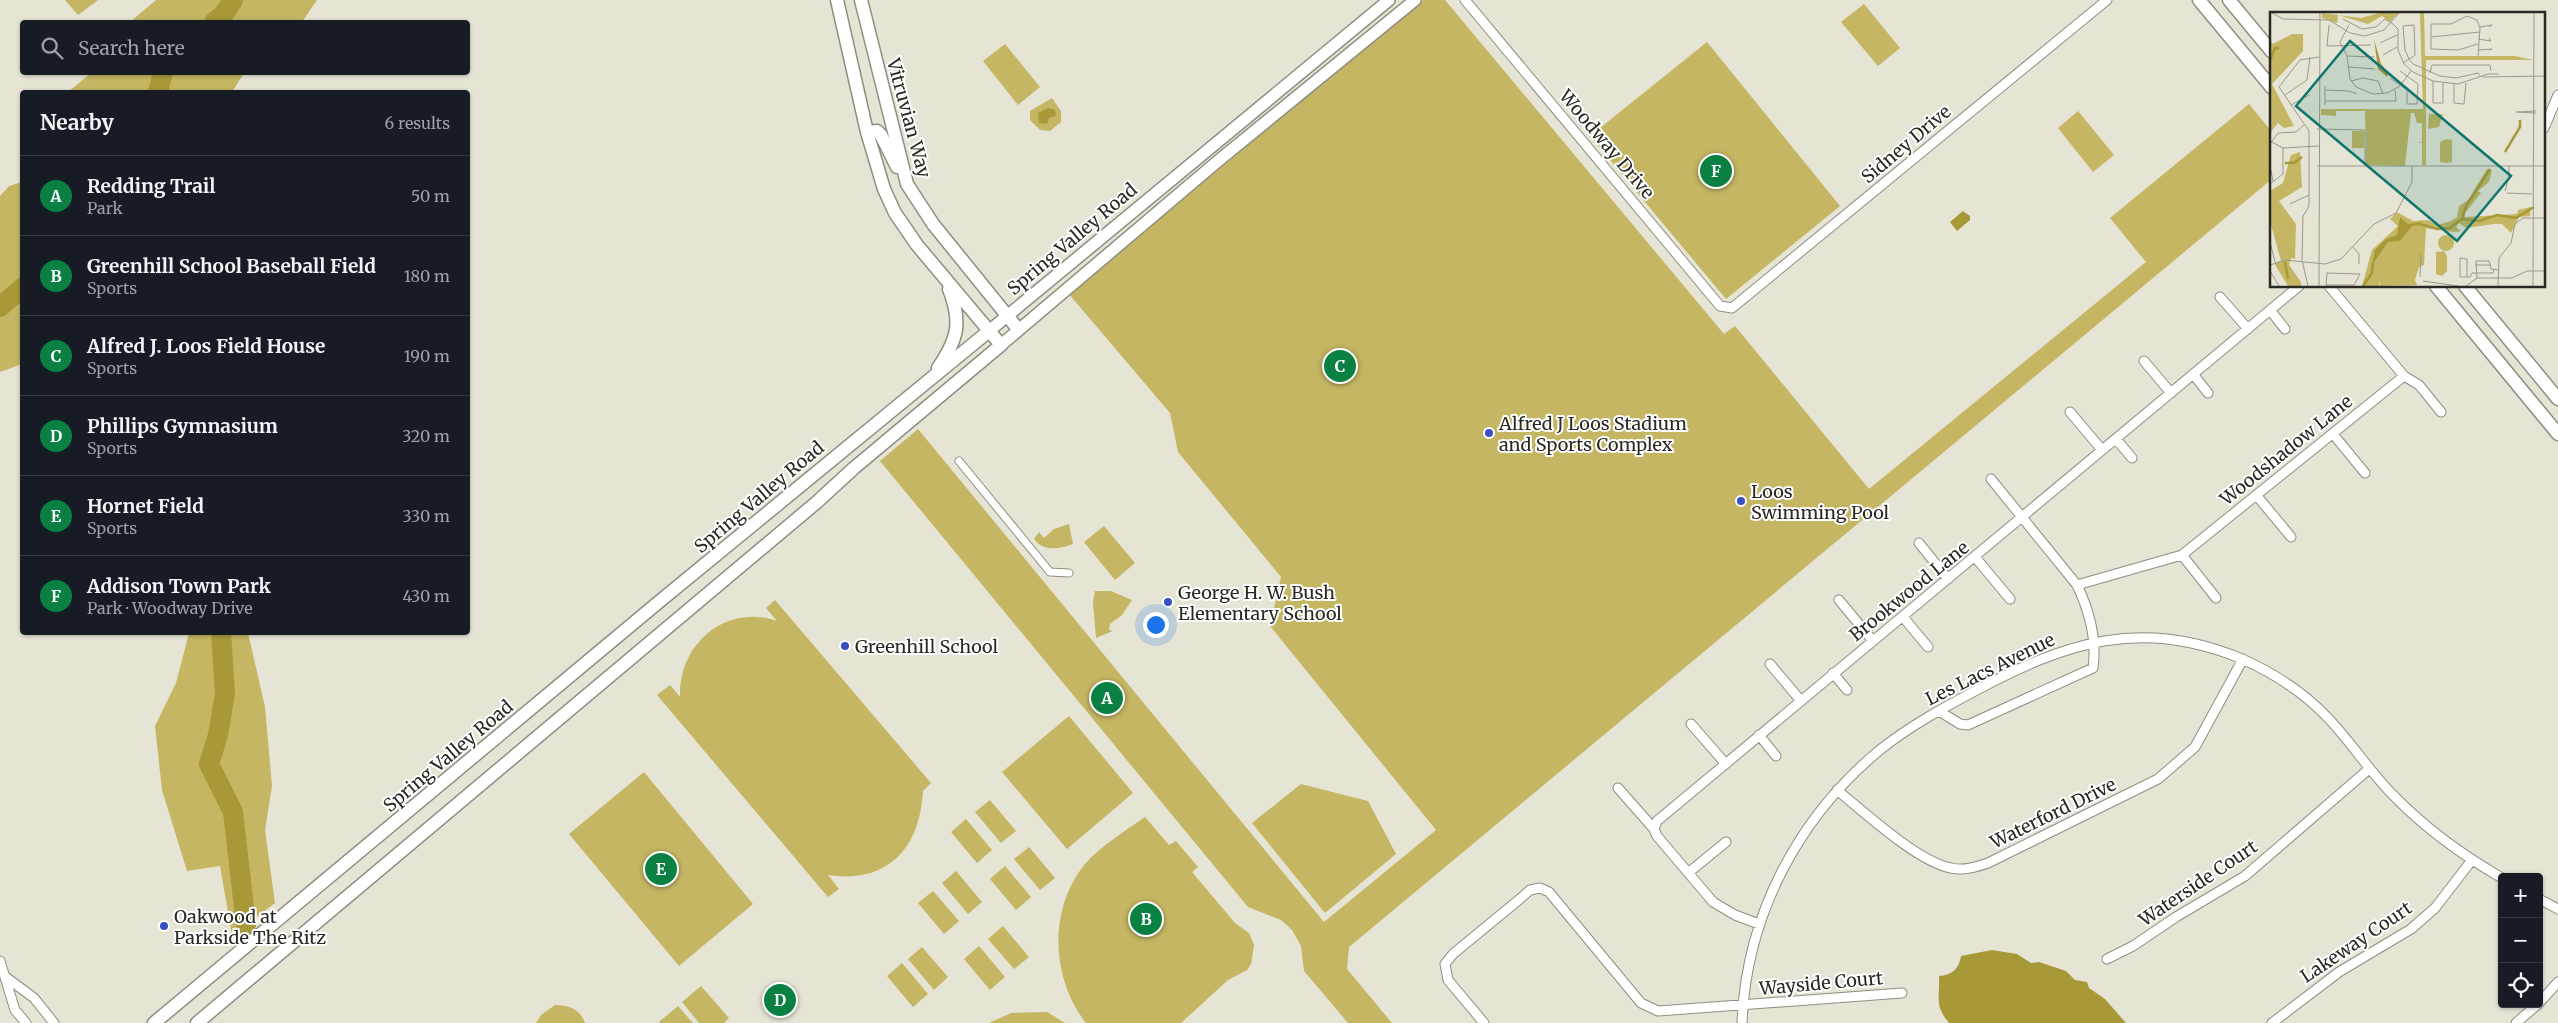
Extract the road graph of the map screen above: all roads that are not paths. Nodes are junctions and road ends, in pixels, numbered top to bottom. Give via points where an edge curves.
1 (837, 0) edge
2 (861, 0) edge
3 (1388, 0) edge
4 (1415, 0) edge
5 (1466, 0) edge
6 (2107, 0) edge
7 (2199, 0) edge
8 (2228, 0) edge
9 (2270, 50) edge
10 (2270, 86) edge
11 (2558, 95) edge
12 (2547, 110) edge
13 (867, 132) junction
14 (903, 175) junction
15 (946, 280) junction
16 (2297, 288) edge
17 (2331, 288) edge
18 (2438, 288) edge
19 (2467, 288) edge
20 (2220, 296) dead end
21 (1724, 308) joint
22 (2270, 310) junction
23 (1007, 316) junction
24 (1018, 329) junction
25 (2248, 329) junction
26 (2286, 329) dead end
27 (989, 331) junction
28 (1001, 345) junction
29 (2144, 361) dead end
30 (2193, 374) junction
31 (2404, 376) junction
32 (930, 381) junction
33 (2171, 393) junction
34 (2208, 394) dead end
35 (2558, 399) edge
36 (2070, 412) dead end
37 (2441, 412) dead end
38 (2332, 434) junction
39 (2558, 434) edge
40 (2116, 439) junction
41 (2102, 450) junction
42 (841, 452) junction
43 (2132, 458) dead end
44 (959, 461) dead end
45 (854, 468) junction
46 (2364, 473) dead end
47 (1991, 479) dead end
48 (2257, 496) junction
49 (2022, 517) junction
50 (2291, 537) dead end
51 (1919, 543) dead end
52 (2182, 555) junction
53 (1975, 557) junction
54 (1069, 573) dead end
55 (1948, 579) junction
56 (2077, 585) junction
57 (2216, 598) dead end
58 (2010, 599) dead end
59 (1839, 600) dead end
60 (1903, 617) junction
61 (1873, 641) junction
62 (2094, 642) junction
63 (1928, 647) dead end
64 (2243, 659) junction
65 (1770, 664) dead end
66 (1833, 674) junction
67 (1847, 690) dead end
68 (1801, 700) junction
69 (1939, 711) junction
70 (1691, 724) dead end
71 (1759, 735) junction
72 (1776, 756) dead end
73 (1725, 763) junction
74 (2370, 768) junction
75 (1618, 788) dead end
76 (1837, 790) junction
77 (1654, 829) junction
78 (1726, 842) dead end
79 (2472, 860) junction
80 (1688, 873) junction
81 (2498, 876) edge
82 (2543, 901) edge
83 (2558, 909) edge
84 (1759, 924) junction
85 (2107, 959) dead end
86 (0, 961) edge
87 (7, 978) junction
88 (2558, 982) edge
89 (1902, 993) dead end
90 (2543, 999) edge
91 (1743, 1006) junction
92 (2534, 1008) edge
93 (26, 1023) edge
94 (54, 1023) edge
95 (154, 1023) edge
96 (197, 1023) edge
97 (1484, 1023) edge
98 (1742, 1023) edge
99 (2272, 1023) edge
100 (2516, 1023) edge

1 - 13 main road
2 - 14 main road, Vitruvian Way
3 - 23 street, Spring Valley Road
4 - 24 street, Spring Valley Road
5 - 21 street, Woodway Drive
6 - 21 street, Sidney Drive via 1732,308
7 - 10 main road
8 - 9 main road
11 - 12 street
13 - 14 main road via 877,131 881,135 892,161
13 - 15 main road via 884,189 898,219
14 - 23 main road, Vitruvian Way via 919,206
15 - 27 main road
15 - 32 main road via 957,313 957,328 954,343
16 - 22 street, Brookwood Lane
17 - 31 street
18 - 39 main road
19 - 35 main road
20 - 25 street
22 - 25 street, Brookwood Lane
22 - 26 street
23 - 24 main road, Vitruvian Way
23 - 27 street, Spring Valley Road
24 - 28 street, Spring Valley Road
25 - 30 street, Brookwood Lane
27 - 28 main road
27 - 32 main road, Spring Valley Road
28 - 45 main road, Spring Valley Road
29 - 33 street
30 - 33 street, Brookwood Lane
30 - 34 street
31 - 37 street via 2419,386
31 - 38 street, Woodshadow Lane
32 - 42 main road, Spring Valley Road
33 - 40 street, Brookwood Lane
36 - 41 street
38 - 46 street
38 - 48 street, Woodshadow Lane
40 - 41 street, Brookwood Lane
40 - 43 street
41 - 49 street, Brookwood Lane
42 - 45 main road
42 - 95 main road, Spring Valley Road
44 - 54 street via 1050,572
45 - 96 main road, Spring Valley Road
47 - 49 street
48 - 50 street
48 - 52 street, Woodshadow Lane
49 - 53 street, Brookwood Lane
49 - 56 street
51 - 55 street
52 - 56 street, Woodshadow Lane
52 - 57 street
53 - 55 street, Brookwood Lane
53 - 58 street
55 - 60 street, Brookwood Lane
56 - 62 street via 2087,609
59 - 61 street
60 - 61 street, Brookwood Lane
60 - 63 street
61 - 66 street, Brookwood Lane
62 - 64 street, Les Lacs Avenue via 2159,637 2188,642
62 - 69 street, Les Lacs Avenue via 2033,662
62 - 69 street via 2093,668 2089,671 1974,723 1960,724
64 - 74 street, Les Lacs Avenue via 2310,700
64 - 76 street, Waterford Drive via 2195,747 2158,779 1973,868 1952,868 1929,860
65 - 68 street
66 - 67 street
66 - 68 street, Brookwood Lane
68 - 71 street, Brookwood Lane
69 - 76 street, Les Lacs Avenue via 1880,749
70 - 73 street
71 - 72 street
71 - 73 street, Brookwood Lane
73 - 77 street, Brookwood Lane via 1657,821
74 - 79 street, Les Lacs Avenue via 2417,818
74 - 85 street, Waterside Court via 2245,876
75 - 77 street
76 - 84 street, Les Lacs Avenue via 1805,830 1777,877
77 - 80 street
78 - 80 street
79 - 81 street, Les Lacs Avenue
79 - 99 street, Lakeway Court via 2434,908 2411,929 2339,972
80 - 84 street via 1713,902
82 - 83 street
84 - 91 street, Les Lacs Avenue
86 - 87 street
87 - 93 street via 16,1010
87 - 94 street via 34,998
88 - 90 street
89 - 91 street, Wayside Court
91 - 97 street, Wayside Court via 1650,1009 1640,1003 1549,892 1540,888 1530,890 1445,964 1448,980
91 - 98 street, Les Lacs Avenue
92 - 100 street

